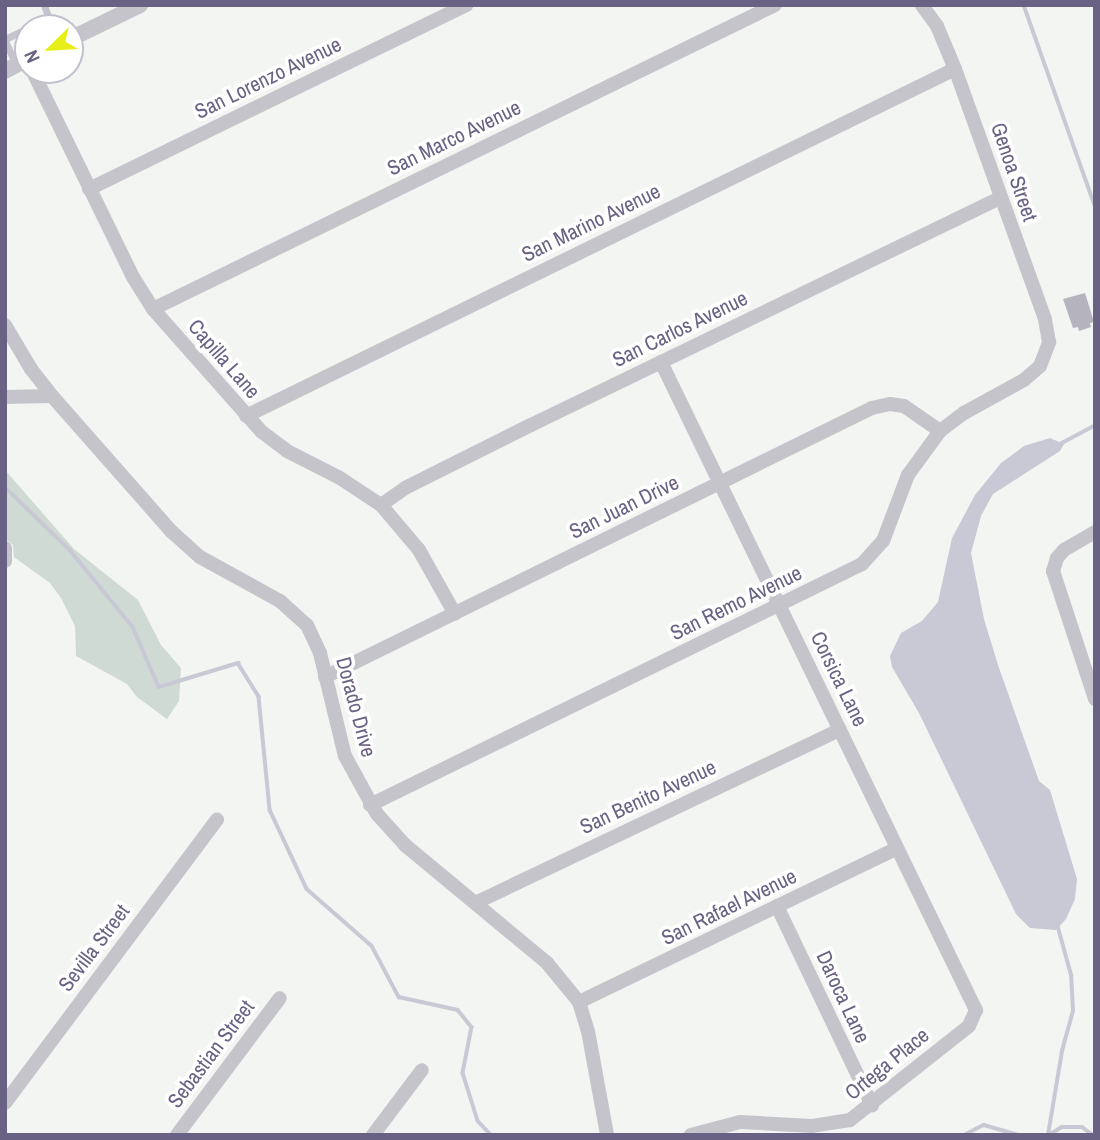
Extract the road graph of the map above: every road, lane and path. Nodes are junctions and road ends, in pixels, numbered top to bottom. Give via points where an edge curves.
1 (139, 5) edge
2 (467, 5) edge
3 (775, 5) edge
4 (922, 5) edge
5 (84, 32) edge
6 (955, 69) junction
7 (39, 84) edge
8 (89, 189) junction
9 (1000, 198) junction
10 (153, 309) junction
11 (5, 326) edge
12 (1045, 358) joint
13 (661, 362) junction
14 (5, 397) edge
15 (52, 397) junction
16 (246, 416) junction
17 (940, 431) junction
18 (720, 484) junction
19 (381, 505) junction
20 (1095, 532) edge
21 (780, 605) junction
22 (455, 614) junction
23 (326, 677) junction
24 (1094, 695) edge
25 (840, 730) junction
26 (370, 805) junction
27 (217, 820) dead end
28 (897, 848) junction
29 (475, 903) junction
30 (777, 906) junction
31 (280, 998) dead end
32 (579, 1002) junction
33 (976, 1016) joint
34 (422, 1070) dead end
35 (5, 1103) edge
36 (872, 1105) junction
37 (177, 1135) edge
38 (373, 1135) edge
39 (607, 1135) edge
40 (691, 1135) edge

1 - 5 street
2 - 8 street, San Lorenzo Avenue
3 - 10 street, San Marco Avenue
4 - 6 street, Genoa Street via 937,26
6 - 9 street, Genoa Street
6 - 16 street, San Marino Avenue
7 - 8 street, Capilla Lane
8 - 10 street, Capilla Lane
9 - 12 street, Genoa Street via 1045,319 1049,342
9 - 13 street, San Carlos Avenue
10 - 16 street, Capilla Lane
11 - 15 street, Dorado Drive
12 - 17 street, San Remo Avenue via 1024,380
13 - 18 street, Corsica Lane
13 - 19 street, San Carlos Avenue via 405,488
14 - 15 street
15 - 23 street, Dorado Drive via 182,542 299,616 314,638
16 - 19 street, Capilla Lane via 287,451
17 - 18 street, San Juan Drive via 909,408 881,405
17 - 21 street, San Remo Avenue via 908,475 887,533 874,553 854,569
18 - 21 street, Corsica Lane
18 - 22 street, San Juan Drive
19 - 22 street, Capilla Lane via 419,550
20 - 24 street via 1064,550 1053,572
21 - 25 street, Corsica Lane
21 - 26 street, San Remo Avenue
22 - 23 street, San Juan Drive
23 - 26 street, Dorado Drive via 345,757
25 - 28 street, Corsica Lane
25 - 29 street, San Benito Avenue
26 - 29 street, Dorado Drive via 394,835
27 - 35 street, Sevilla Street
28 - 30 street, San Rafael Avenue
28 - 33 street, Corsica Lane
29 - 32 street, Dorado Drive via 547,962
30 - 32 street, San Rafael Avenue
30 - 36 street, Daroca Lane
31 - 37 street, Sebastian Street
32 - 39 street, Dorado Drive
33 - 36 street, Ortega Place
34 - 38 street
36 - 40 street, Ortega Place via 839,1123 740,1122

